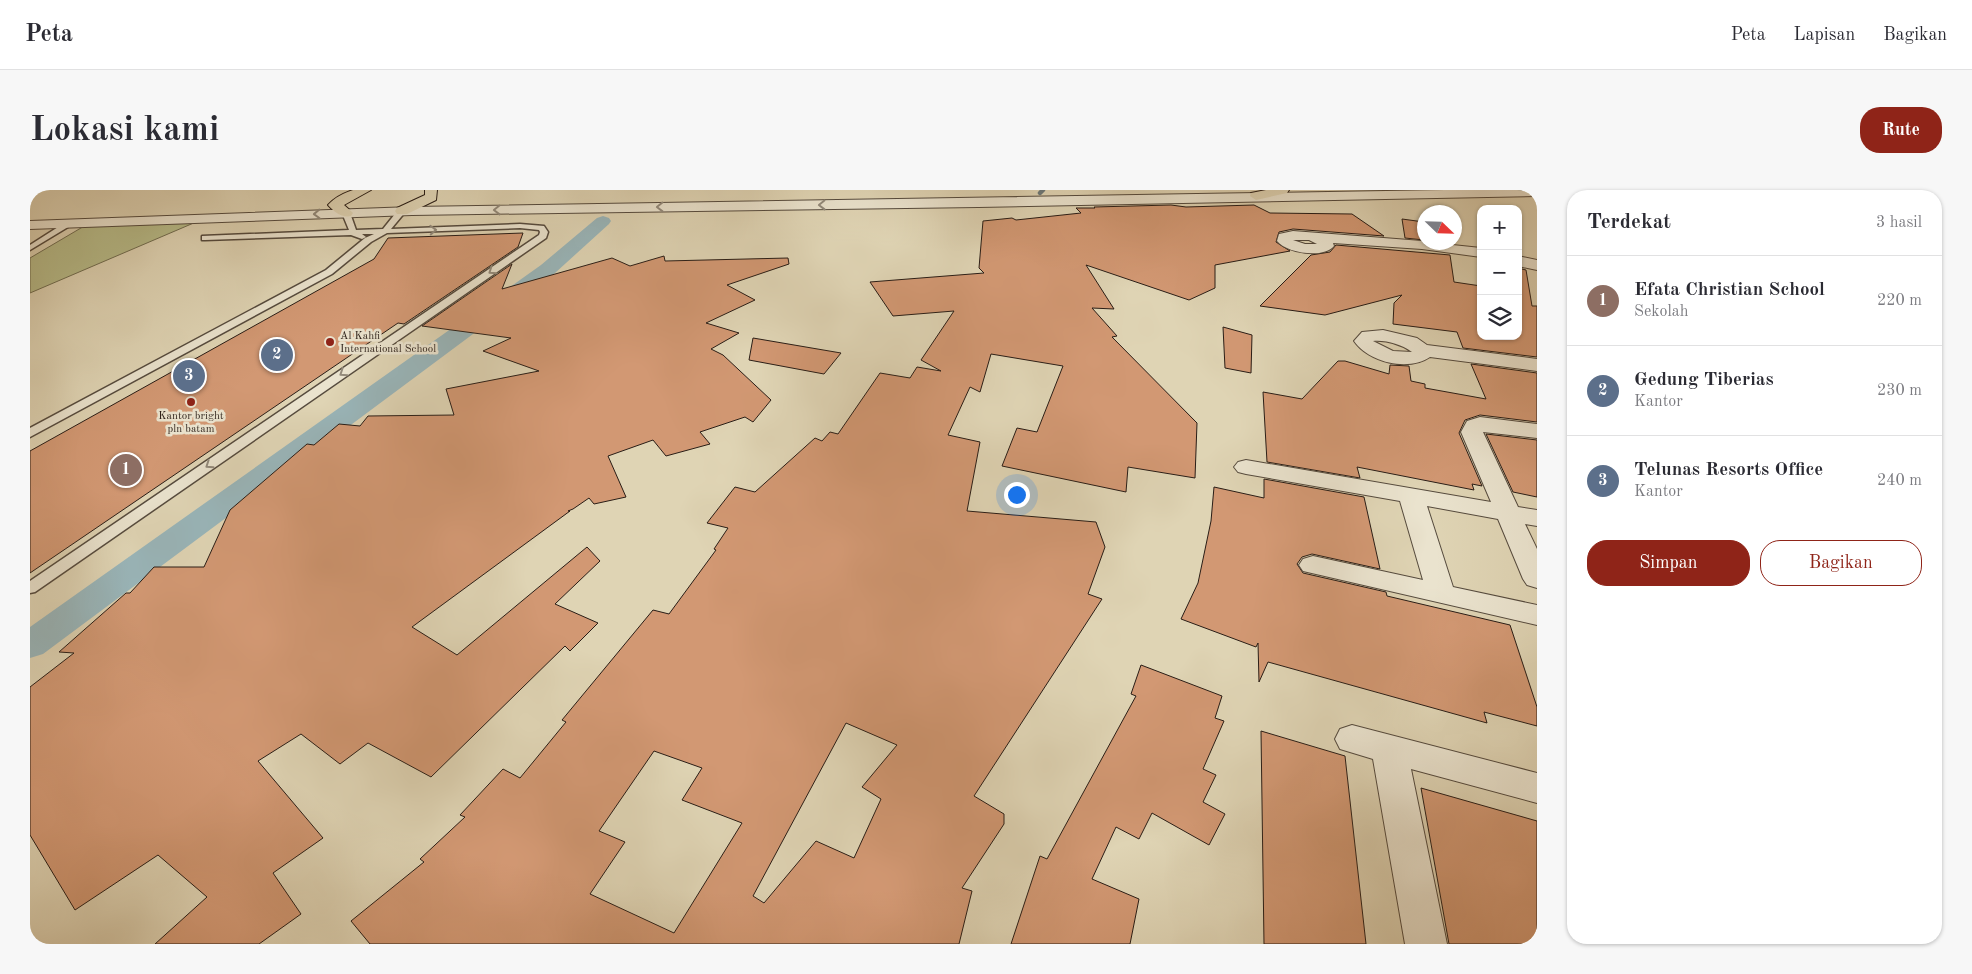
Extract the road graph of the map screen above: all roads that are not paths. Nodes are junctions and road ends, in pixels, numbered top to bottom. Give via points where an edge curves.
1 (364, 190) edge
2 (431, 190) edge
3 (1283, 190) edge
4 (1537, 192) edge
5 (1256, 196) junction
6 (402, 211) junction
7 (346, 213) junction
8 (69, 224) junction
9 (30, 225) edge
10 (384, 232) junction
11 (354, 234) junction
12 (205, 238) dead end
13 (1316, 238) dead end
14 (368, 240) junction
15 (30, 248) edge
16 (1477, 252) edge
17 (1522, 262) edge
18 (1537, 265) edge
19 (1422, 350) dead end
20 (1537, 365) edge
21 (1537, 431) edge
22 (30, 433) edge
23 (1246, 467) dead end
24 (1411, 496) junction
25 (1507, 512) junction
26 (1537, 518) edge
27 (1313, 565) dead end
28 (1537, 579) edge
29 (30, 588) edge
30 (1441, 594) junction
31 (1537, 615) edge
32 (1352, 739) dead end
33 (1389, 749) junction
34 (1537, 788) edge
35 (1426, 944) edge

1 - 7 highway via 336,205
2 - 6 highway via 431,196
3 - 5 highway
4 - 5 street
5 -> 6 street
6 - 7 street
6 - 10 lane
7 -> 8 street
7 - 11 lane
8 - 9 street
8 - 15 lane
10 - 11 lane
10 - 14 lane
10 -> 29 lane via 520,226 541,228 544,232 543,236
11 - 12 lane
11 - 14 lane
13 - 16 street via 1422,245
14 - 22 lane via 348,258 305,285
17 - 18 street
19 - 20 street
21 - 25 street via 1480,424 1472,429
23 - 24 street
24 - 25 street
24 - 30 street
25 - 26 street
25 - 28 street
27 - 30 street
30 - 31 street
32 - 33 street
33 - 34 street
33 - 35 street

